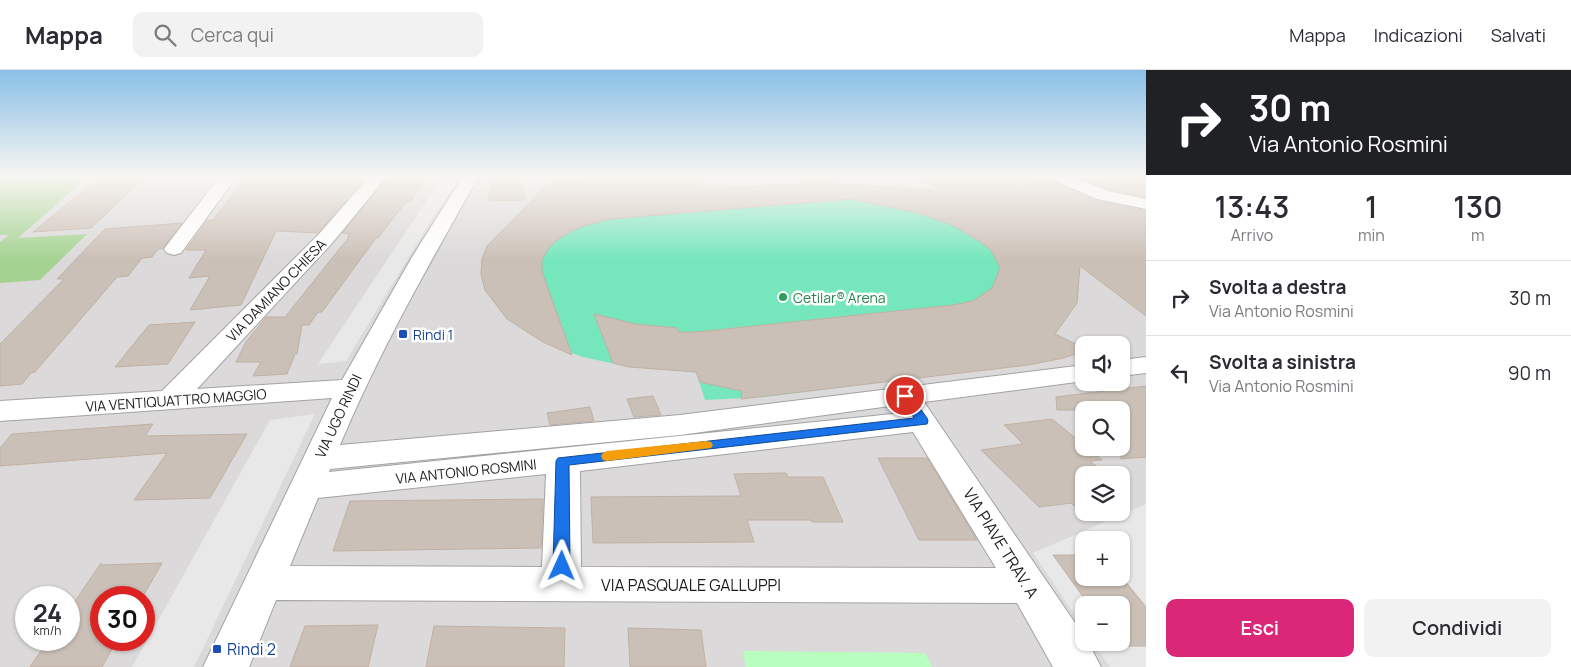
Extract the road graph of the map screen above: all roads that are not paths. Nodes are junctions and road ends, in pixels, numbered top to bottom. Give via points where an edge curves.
1 (208, 204) edge
2 (355, 204) edge
3 (454, 204) edge
4 (174, 249) dead end
5 (1146, 365) edge
6 (1130, 367) edge
7 (1075, 375) edge
8 (351, 388) junction
9 (170, 400) junction
10 (913, 408) junction
11 (4, 414) edge
12 (318, 459) junction
13 (563, 461) junction
14 (306, 487) junction
15 (264, 584) junction
16 (561, 585) junction
17 (1028, 586) junction
18 (226, 667) edge
19 (1078, 667) edge

1 - 4 street
2 - 9 street, VIA DAMIANO CHIESA
3 - 8 street, VIA UGO RINDI
5 - 6 street
7 - 10 street, VIA ANTONIO ROSMINI
8 - 9 street, VIA VENTIQUATTRO MAGGIO
8 - 12 street, VIA UGO RINDI
9 - 11 street, VIA VENTIQUATTRO MAGGIO
10 - 12 street, VIA ANTONIO ROSMINI via 680,425
10 - 13 street, VIA ANTONIO ROSMINI
10 - 17 street, VIA PIAVE TRAV. A
12 - 14 street, VIA UGO RINDI
13 - 14 street, VIA ANTONIO ROSMINI
13 - 16 street
14 - 15 street, VIA UGO RINDI
15 - 16 street, VIA PASQUALE GALLUPPI
15 - 18 street, VIA UGO RINDI
16 - 17 street, VIA PASQUALE GALLUPPI
17 - 19 street, VIA PIAVE TRAV. A

